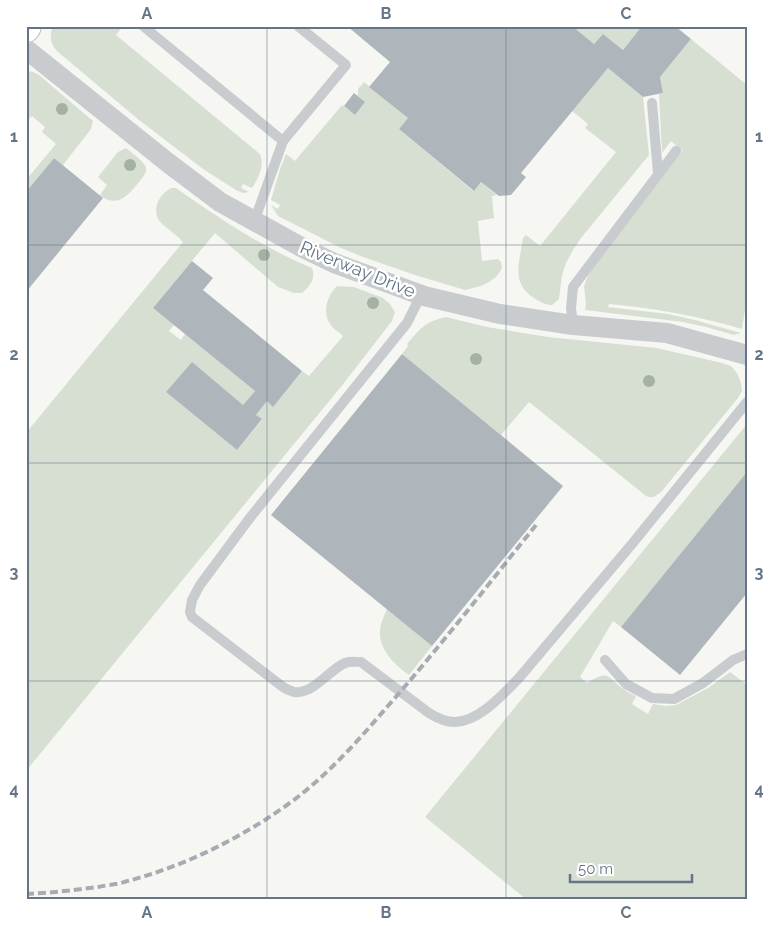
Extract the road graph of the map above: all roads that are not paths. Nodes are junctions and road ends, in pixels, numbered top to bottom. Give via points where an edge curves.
1 (143, 26) edge
2 (298, 26) edge
3 (26, 49) edge
4 (652, 103) dead end
5 (284, 142) junction
6 (676, 151) dead end
7 (658, 173) junction
8 (254, 222) junction
9 (421, 296) junction
10 (573, 325) junction
11 (747, 355) edge
12 (747, 402) edge
13 (747, 654) edge
14 (605, 660) dead end

1 - 5 lane
2 - 5 lane via 346,65
3 - 8 street, Riverway Drive via 167,162 220,202
4 - 7 lane
5 - 8 lane
6 - 7 lane
7 - 10 lane via 573,287
8 - 9 street, Riverway Drive via 334,263
9 - 10 street, Riverway Drive via 500,314
9 - 12 lane via 407,324 249,519 192,600 192,617 283,687 295,692 315,685 345,663 361,662 437,718 454,722 472,718 518,678
10 - 11 street, Riverway Drive via 667,333
13 - 14 lane via 674,699 652,698 626,684

